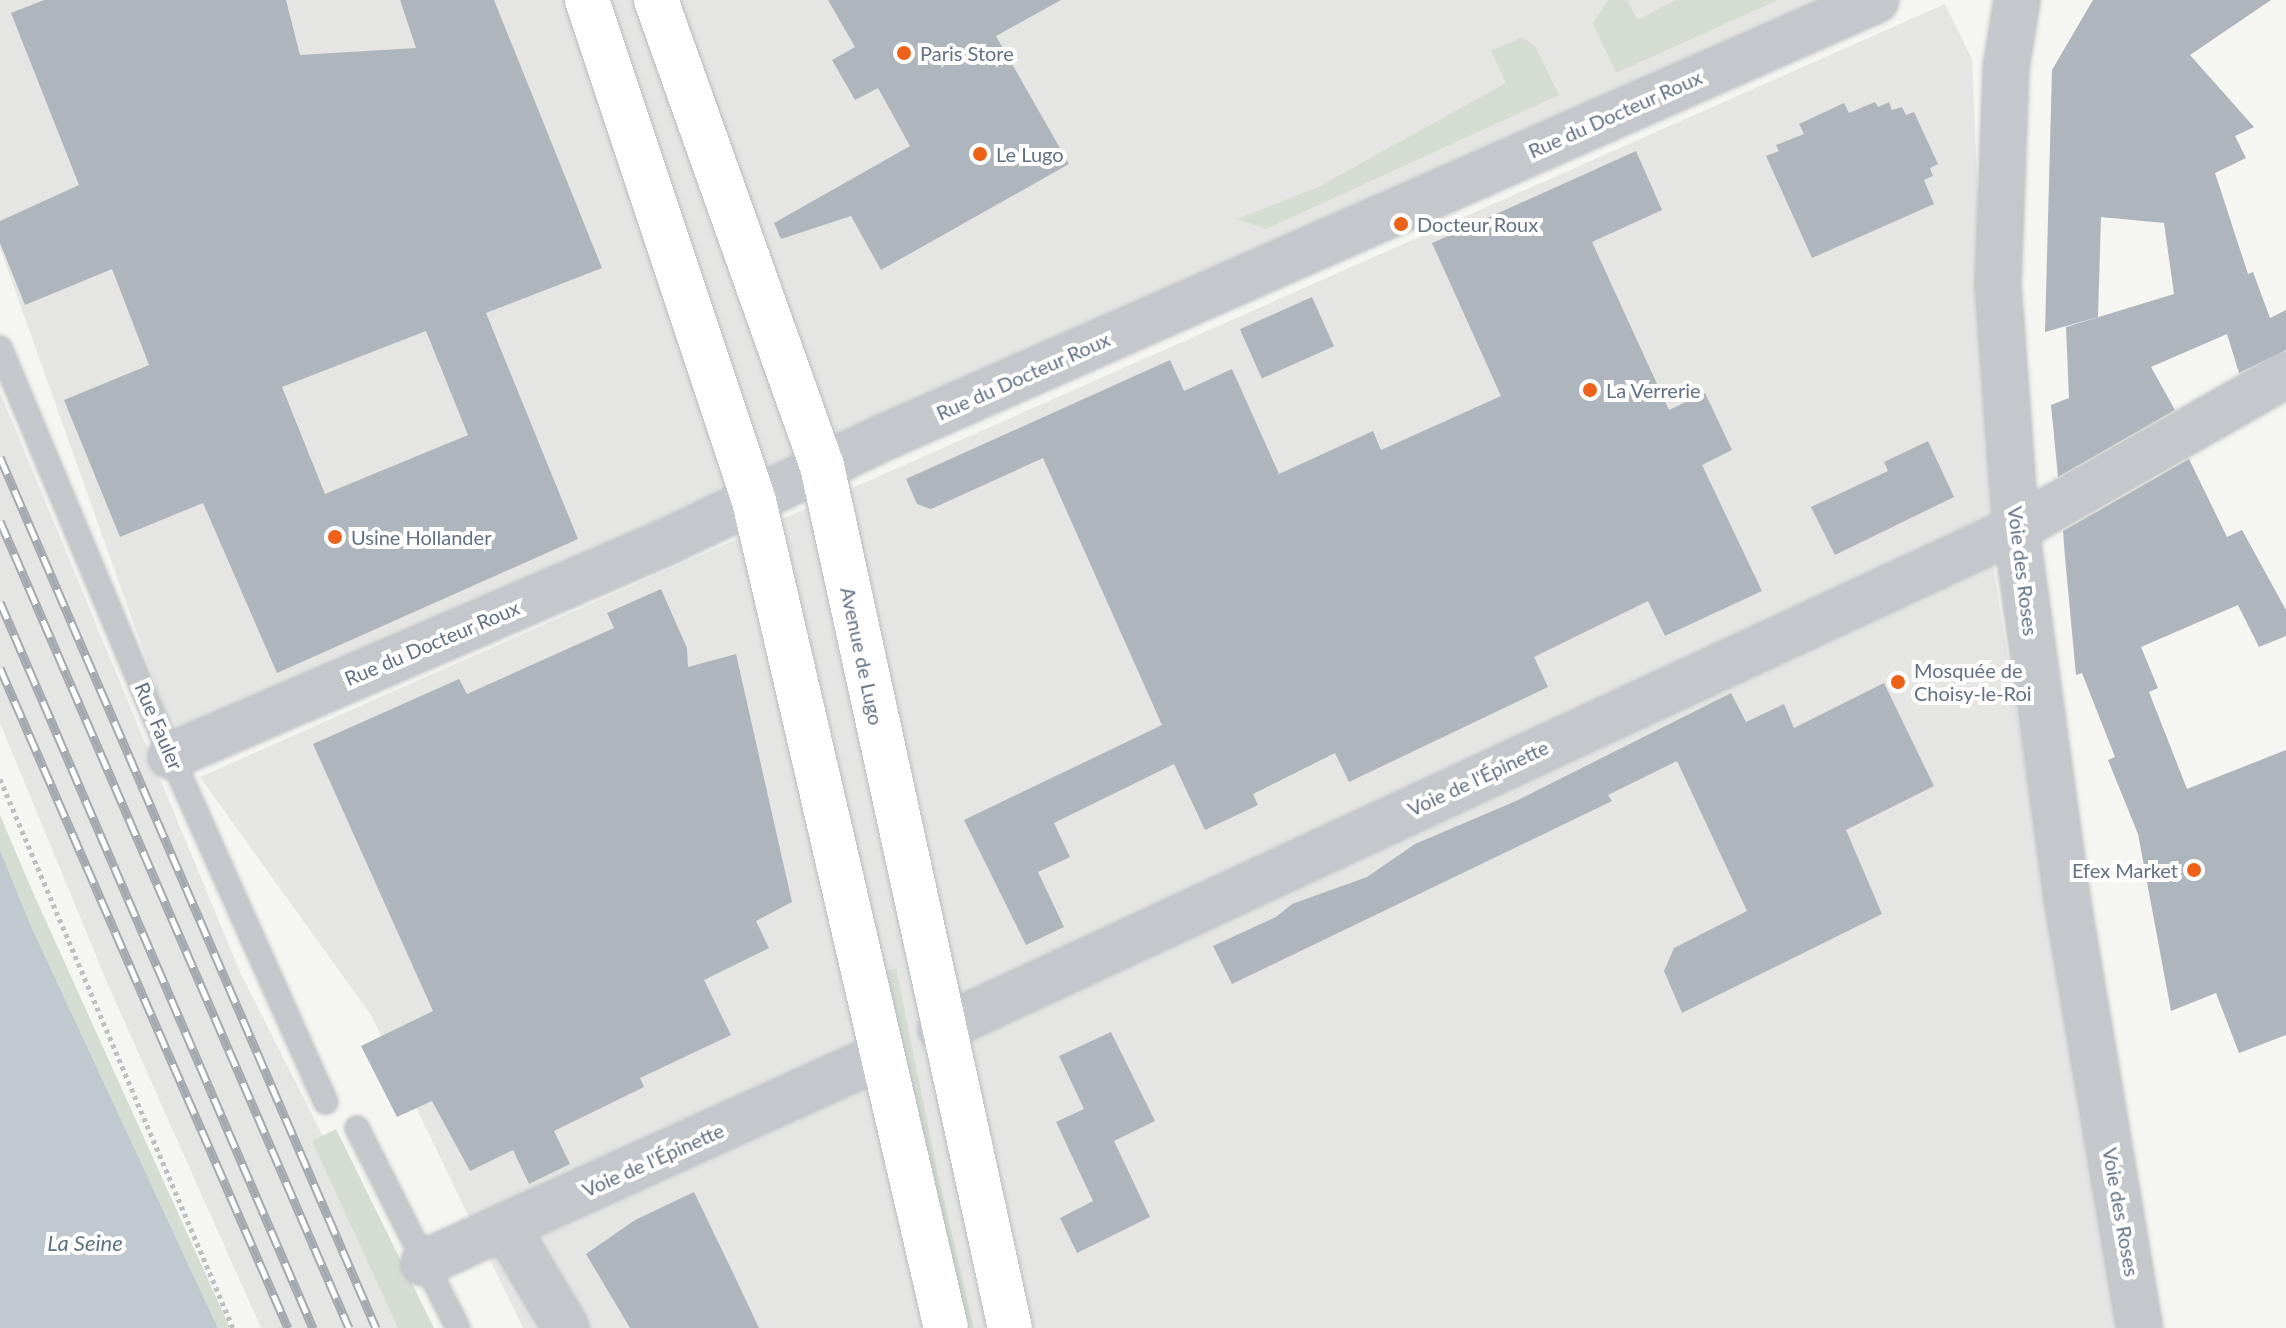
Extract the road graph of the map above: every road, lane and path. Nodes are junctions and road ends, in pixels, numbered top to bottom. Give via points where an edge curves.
1 (587, 0) edge
2 (656, 0) edge
3 (1876, 0) edge
4 (2017, 0) edge
5 (0, 348) edge
6 (2286, 375) edge
7 (822, 466) junction
8 (754, 501) junction
9 (2016, 529) junction
10 (171, 756) junction
11 (0, 779) edge
12 (941, 1029) junction
13 (881, 1056) junction
14 (326, 1102) dead end
15 (357, 1128) dead end
16 (506, 1227) junction
17 (424, 1263) junction
18 (233, 1328) edge
19 (458, 1328) edge
20 (566, 1328) edge
21 (946, 1328) edge
22 (1010, 1328) edge
23 (2140, 1328) edge

1 - 8 main road
2 - 7 main road, Avenue de Lugo
3 - 7 street, Rue du Docteur Roux
4 - 9 street, Voie des Roses via 2006,68 1998,284
5 - 10 lane, Rue Fauler
6 - 9 street, Voie de l'Épinette
7 - 8 street, Rue du Docteur Roux
7 - 12 main road, Avenue de Lugo
8 - 10 street, Rue du Docteur Roux
8 - 13 main road
9 - 12 street, Voie de l'Épinette
9 - 23 street, Voie des Roses via 2067,898
10 - 14 lane, Rue Fauler
11 - 18 path
12 - 22 main road, Avenue de Lugo
13 - 16 street, Voie de l'Épinette
13 - 21 main road
15 - 17 lane
16 - 17 street, Voie de l'Épinette
16 - 20 street
17 - 19 lane

